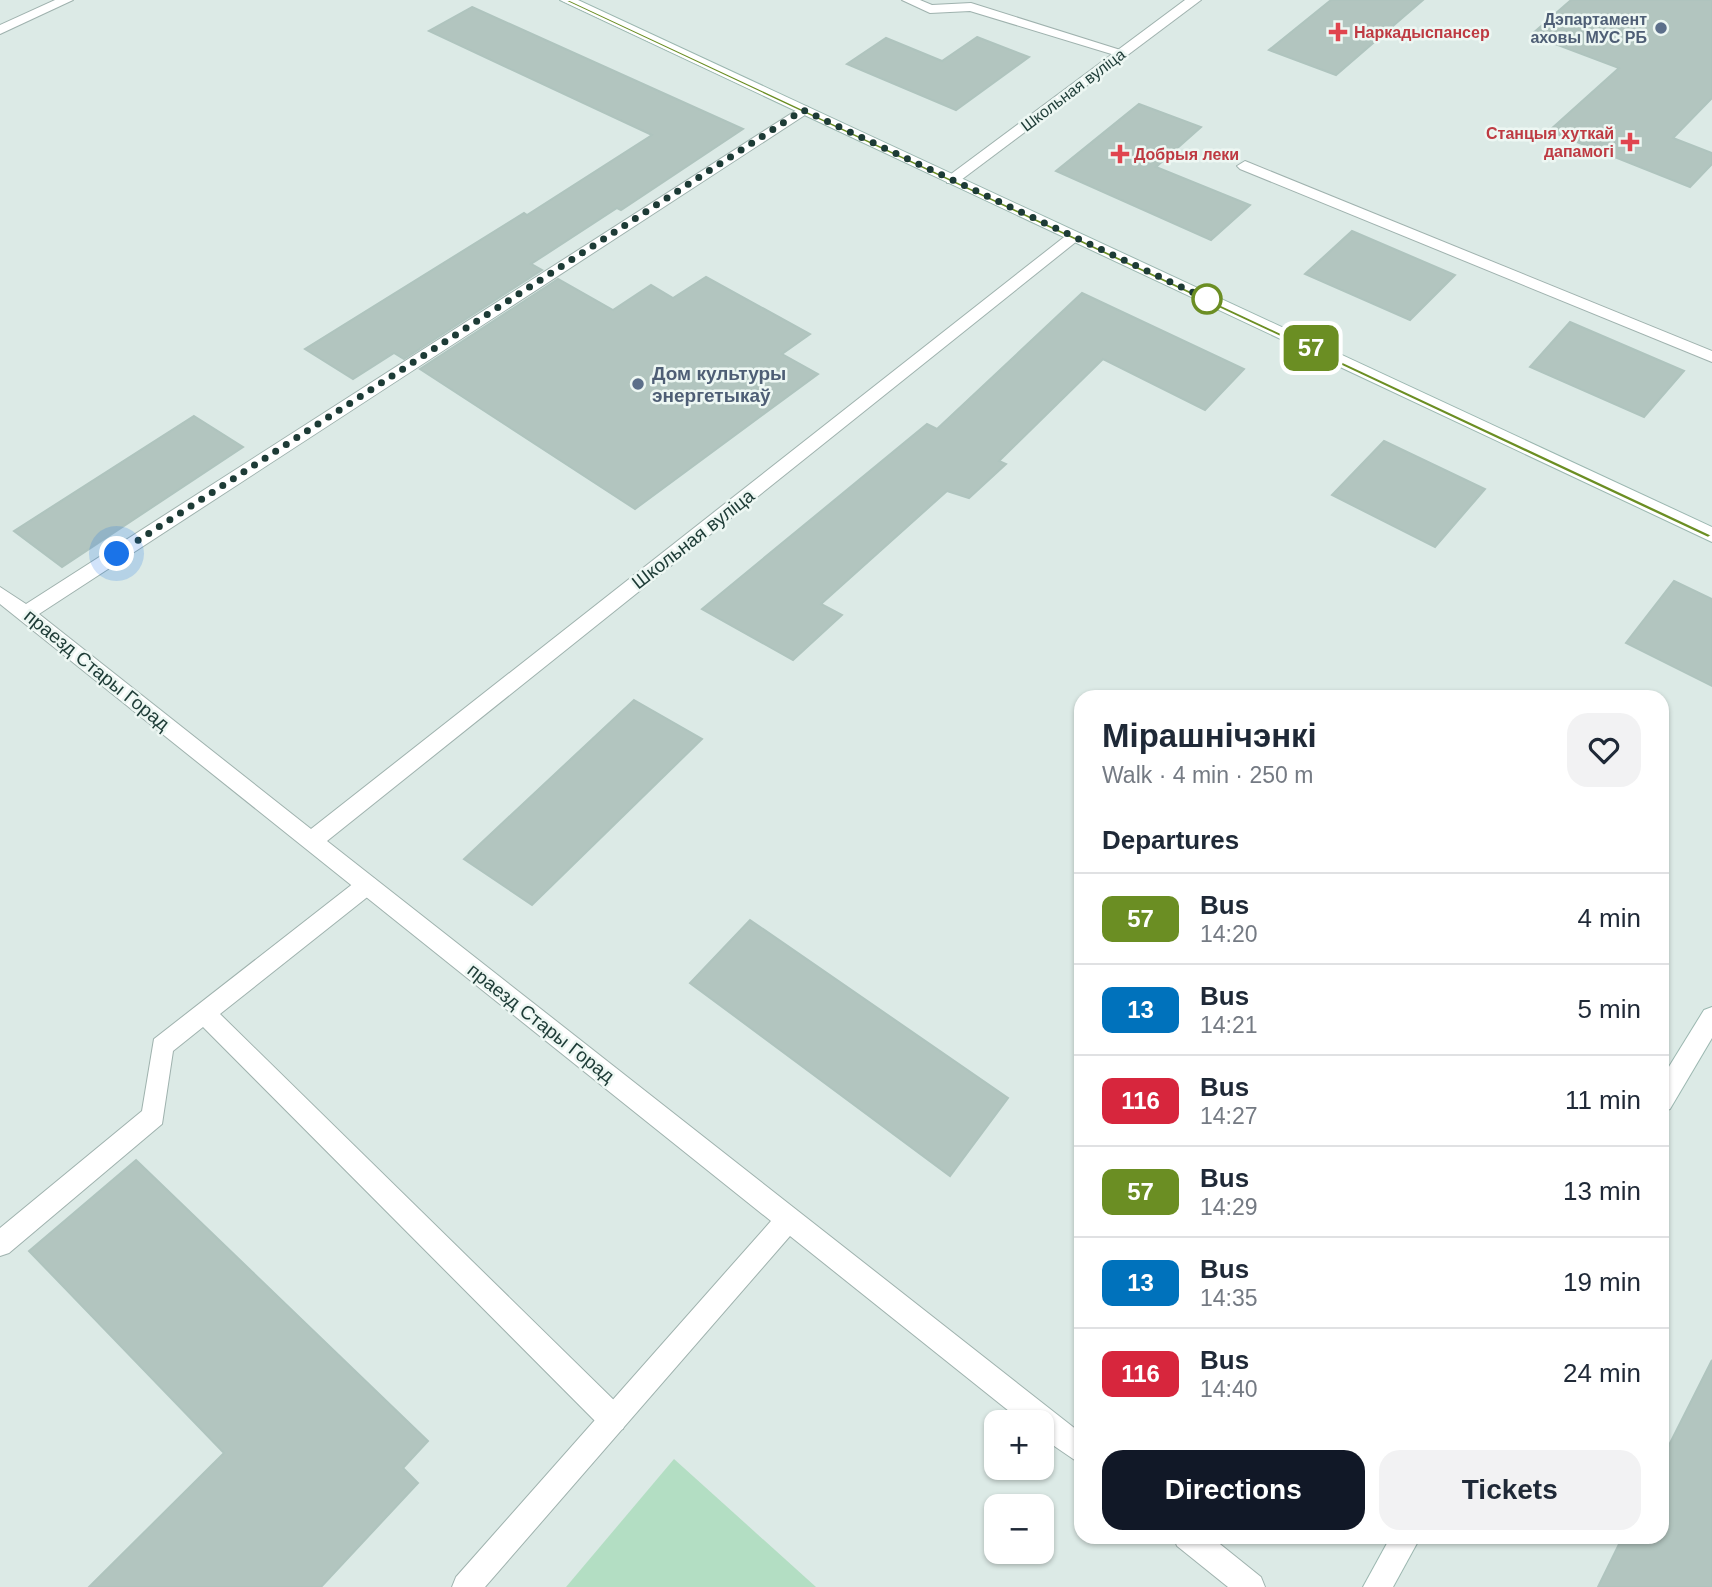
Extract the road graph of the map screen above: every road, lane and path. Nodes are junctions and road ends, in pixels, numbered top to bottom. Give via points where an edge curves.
1 (66, 0) edge
2 (567, 0) edge
3 (909, 0) edge
4 (1194, 0) edge
5 (0, 30) edge
6 (1123, 53) junction
7 (803, 110) junction
8 (1245, 166) dead end
9 (952, 180) junction
10 (1074, 237) junction
11 (1712, 357) edge
12 (1712, 536) edge
13 (0, 594) edge
14 (25, 614) junction
15 (311, 841) junction
16 (367, 885) junction
17 (204, 1013) junction
18 (1712, 1017) edge
19 (1669, 1089) edge
20 (789, 1219) junction
21 (0, 1244) edge
22 (613, 1419) junction
23 (1074, 1446) edge
24 (1197, 1544) edge
25 (1402, 1544) edge
26 (467, 1587) edge
27 (1251, 1587) edge
28 (1377, 1587) edge

1 - 5 street
2 - 7 street
3 - 6 street via 930,9 971,7
4 - 6 street, Школьная вуліца
6 - 9 street, Школьная вуліца
7 - 9 street
7 - 14 street
8 - 11 street
9 - 10 street
10 - 12 street
10 - 15 street, Школьная вуліца
13 - 14 street, праезд Стары Горад
14 - 15 street, праезд Стары Горад
15 - 16 street, праезд Стары Горад
16 - 17 street
16 - 20 street, праезд Стары Горад
17 - 21 street via 162,1046 153,1116
17 - 22 street
18 - 19 street
20 - 22 street
20 - 23 street, праезд Стары Горад
22 - 26 street
24 - 27 street
25 - 28 street

